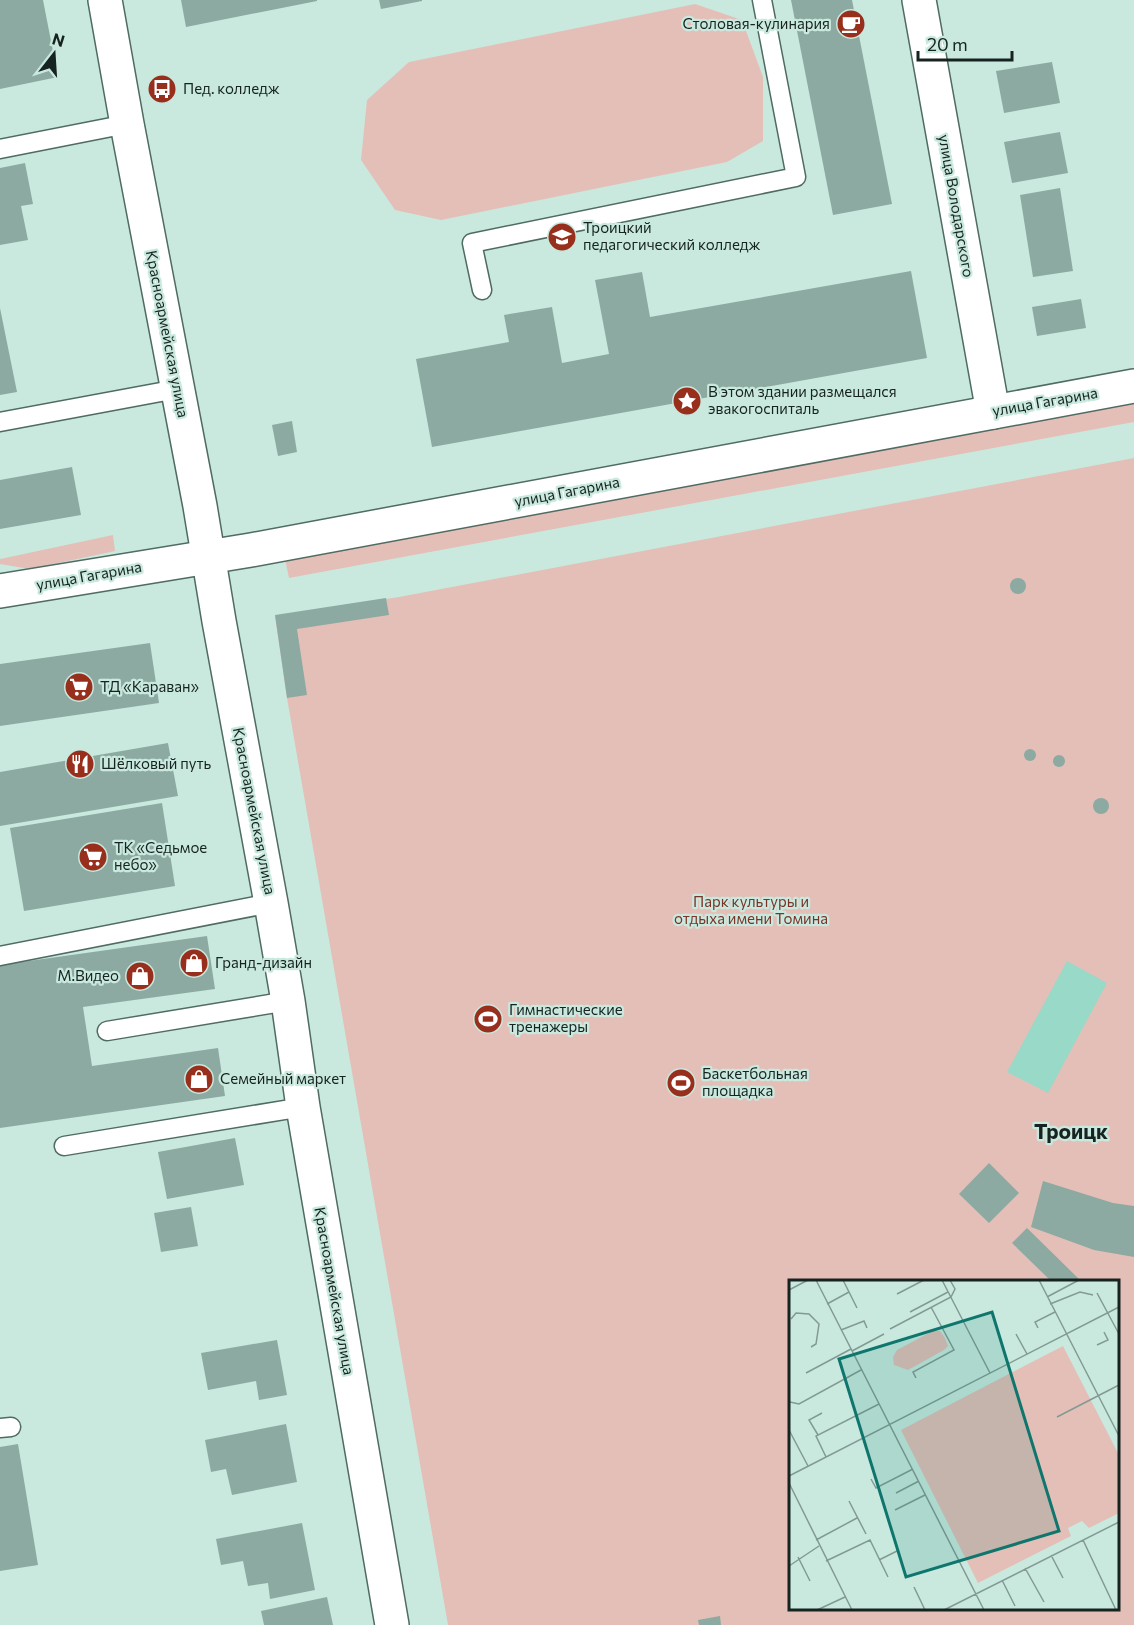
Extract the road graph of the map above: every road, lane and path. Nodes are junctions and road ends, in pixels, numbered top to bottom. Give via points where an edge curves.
1 (105, 0) edge
2 (762, 0) edge
3 (919, 0) edge
4 (127, 124) junction
5 (0, 149) edge
6 (482, 290) dead end
7 (1134, 386) edge
8 (177, 389) junction
9 (993, 412) junction
10 (0, 422) edge
11 (208, 557) junction
12 (0, 591) edge
13 (272, 903) junction
14 (0, 956) edge
15 (288, 1001) junction
16 (107, 1031) dead end
17 (303, 1107) junction
18 (64, 1146) dead end
19 (392, 1625) edge

1 - 4 street, Красноармейская улица
2 - 6 lane via 796,177 472,243
3 - 9 street, улица Володарского
4 - 5 lane
4 - 8 street, Красноармейская улица
7 - 9 street, улица Гагарина
8 - 10 lane
8 - 11 street, Красноармейская улица
9 - 11 street, улица Гагарина
11 - 12 street, улица Гагарина
11 - 13 street, Красноармейская улица
13 - 14 lane
13 - 15 street, Красноармейская улица
15 - 16 lane
15 - 17 street, Красноармейская улица
17 - 18 lane
17 - 19 street, Красноармейская улица

